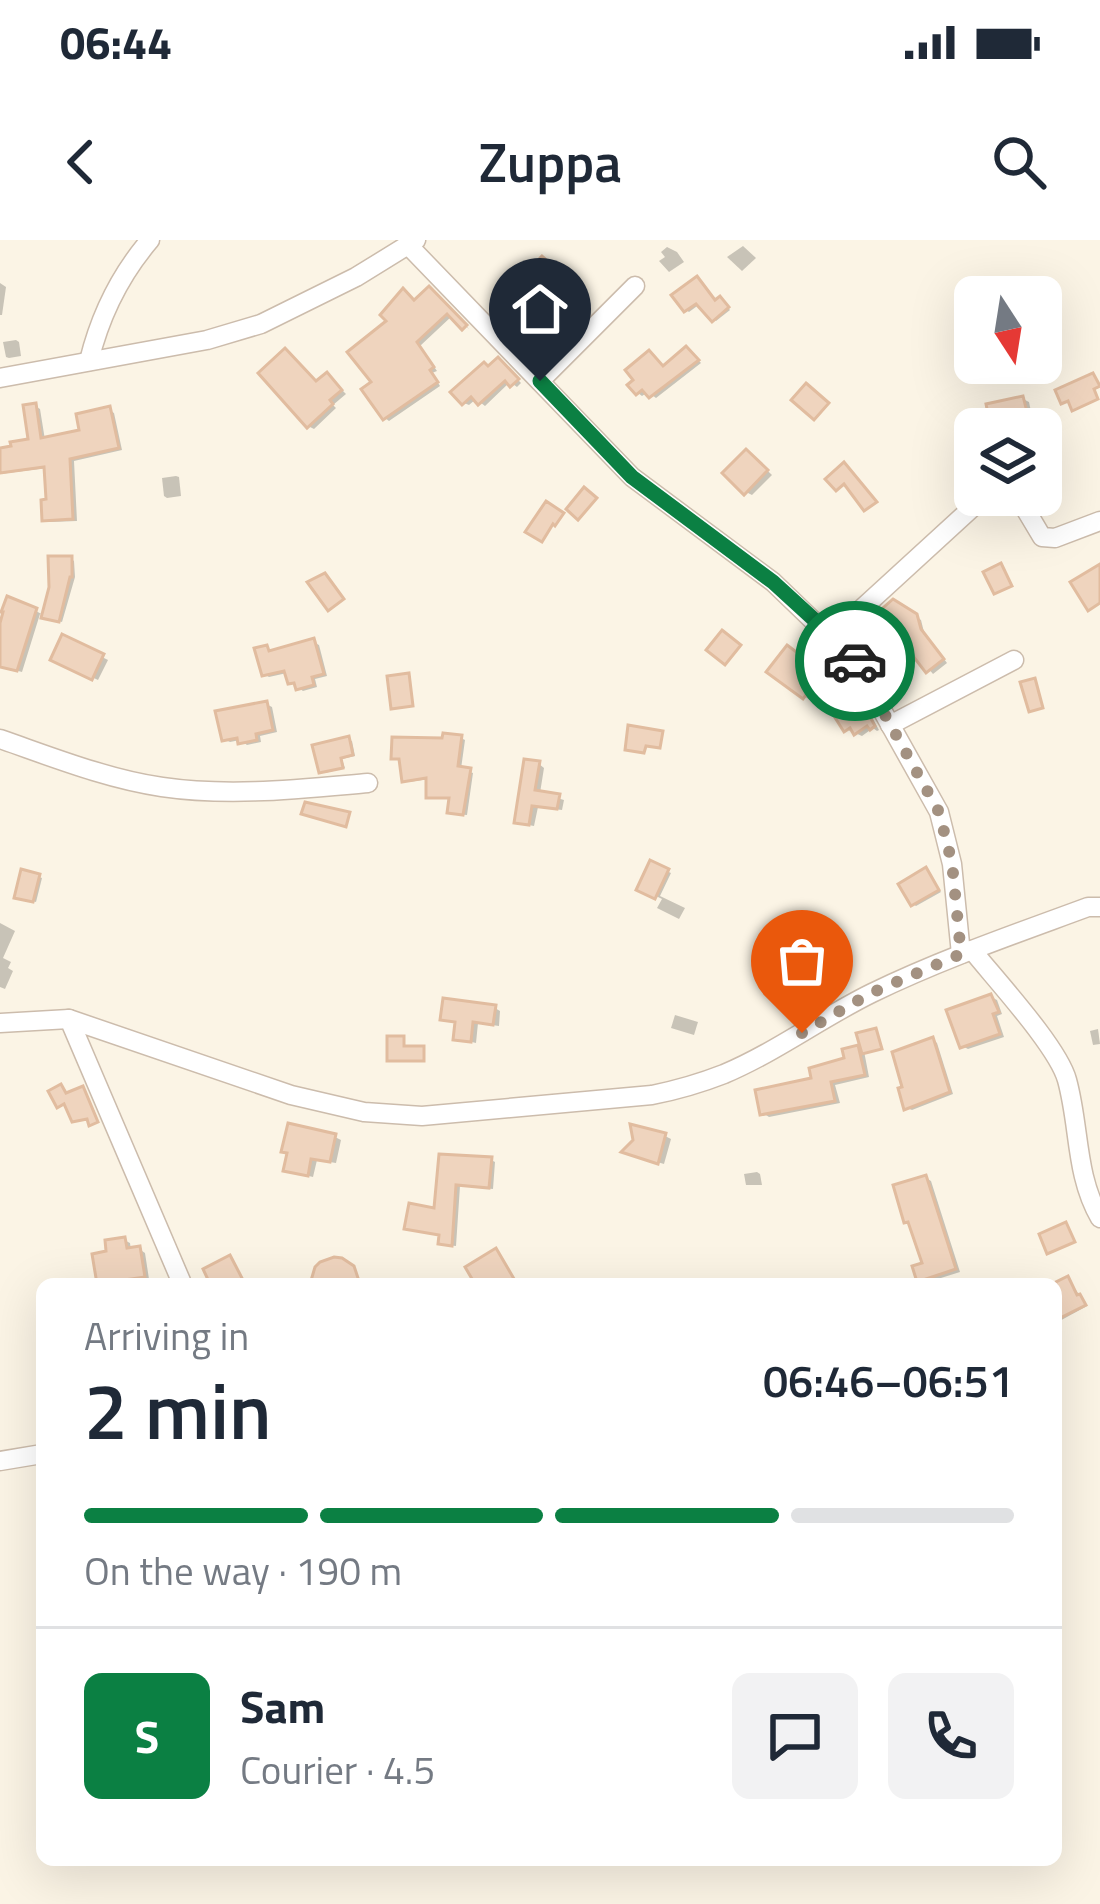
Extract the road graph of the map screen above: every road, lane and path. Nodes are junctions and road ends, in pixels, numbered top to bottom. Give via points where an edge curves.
1 (150, 240) edge
2 (413, 243) edge
3 (635, 286) dead end
4 (89, 361) junction
5 (0, 378) edge
6 (540, 381) junction
7 (963, 516) edge
8 (1030, 516) edge
9 (1100, 521) edge
10 (832, 636) junction
11 (1014, 660) dead end
12 (890, 724) junction
13 (0, 739) edge
14 (368, 783) dead end
15 (1100, 907) edge
16 (966, 952) junction
17 (69, 1019) junction
18 (0, 1022) edge
19 (1100, 1218) edge
20 (180, 1278) edge
21 (36, 1456) edge
22 (0, 1461) edge

1 - 4 street via 107,304
2 - 4 street via 261,324
2 - 6 street
3 - 6 street
4 - 5 street
6 - 10 street via 632,477
7 - 10 street
8 - 9 street via 1042,537 1055,538
10 - 12 street
11 - 12 street
12 - 16 street via 939,812
13 - 14 street via 160,787 242,792
15 - 16 street
16 - 17 street via 687,1087 422,1116 291,1095
16 - 19 street via 1057,1058 1082,1178
17 - 18 street
17 - 20 street
21 - 22 street

